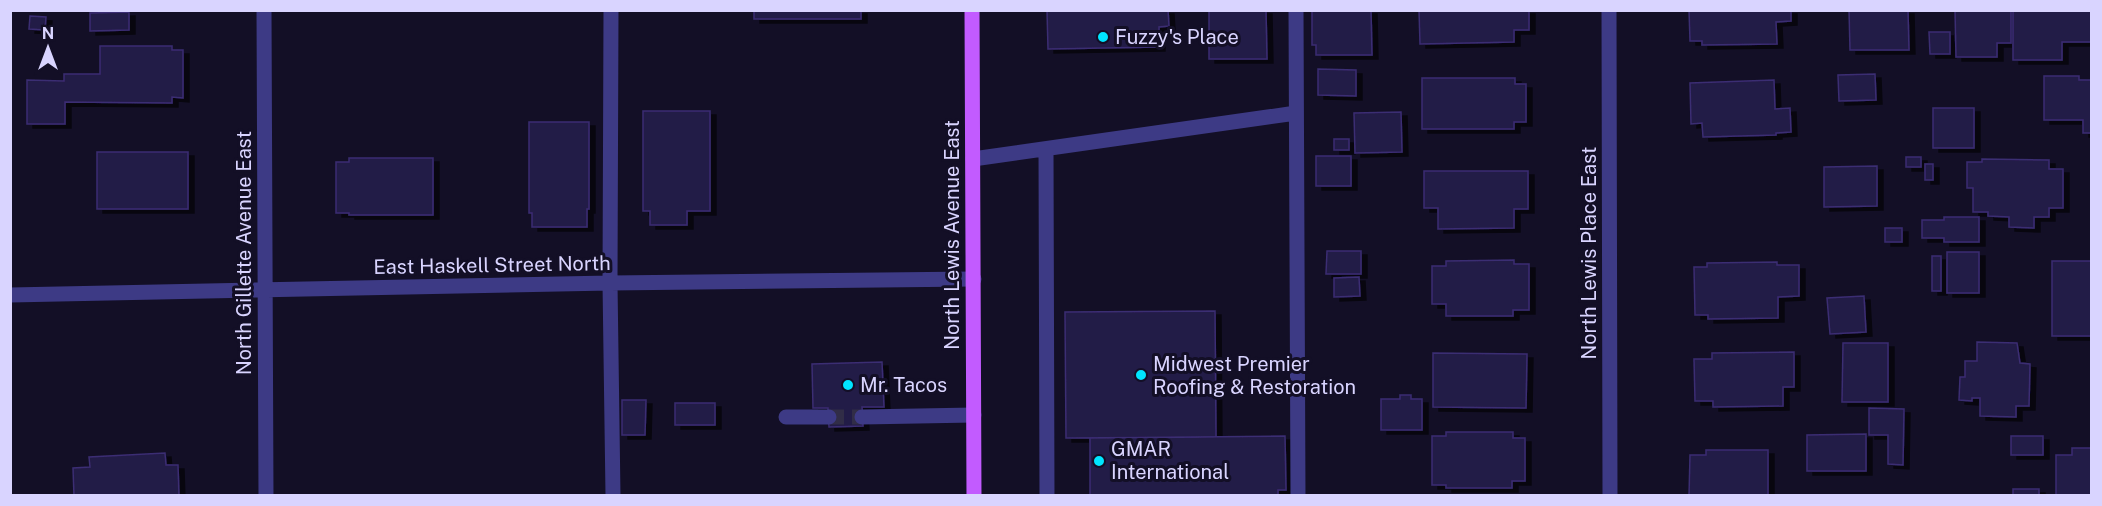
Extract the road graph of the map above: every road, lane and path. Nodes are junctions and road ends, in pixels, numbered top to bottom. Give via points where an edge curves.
1 (264, 10) edge
2 (611, 10) edge
3 (972, 10) edge
4 (1296, 10) edge
5 (1609, 10) edge
6 (1296, 113) junction
7 (1046, 149) junction
8 (973, 159) junction
9 (974, 279) junction
10 (610, 283) junction
11 (265, 291) junction
12 (10, 295) edge
13 (974, 415) junction
14 (786, 417) dead end
15 (829, 417) tunnel mouth
16 (862, 417) tunnel mouth
17 (266, 495) edge
18 (613, 495) edge
19 (975, 495) edge
20 (1047, 495) edge
21 (1298, 495) edge
22 (1610, 495) edge

1 - 11 street, North Gillette Avenue East
2 - 10 street
3 - 8 main road, North Lewis Avenue East
4 - 6 street
5 - 22 street, North Lewis Place East
6 - 7 street
6 - 21 street
7 - 8 street
7 - 20 street
8 - 9 main road, North Lewis Avenue East
9 - 10 street, East Haskell Street North
9 - 13 main road, North Lewis Avenue East
10 - 11 street, East Haskell Street North
10 - 18 street
11 - 12 street, East Haskell Street North
11 - 17 street, North Gillette Avenue East
13 - 16 street
13 - 19 main road, North Lewis Avenue East
14 - 15 street

